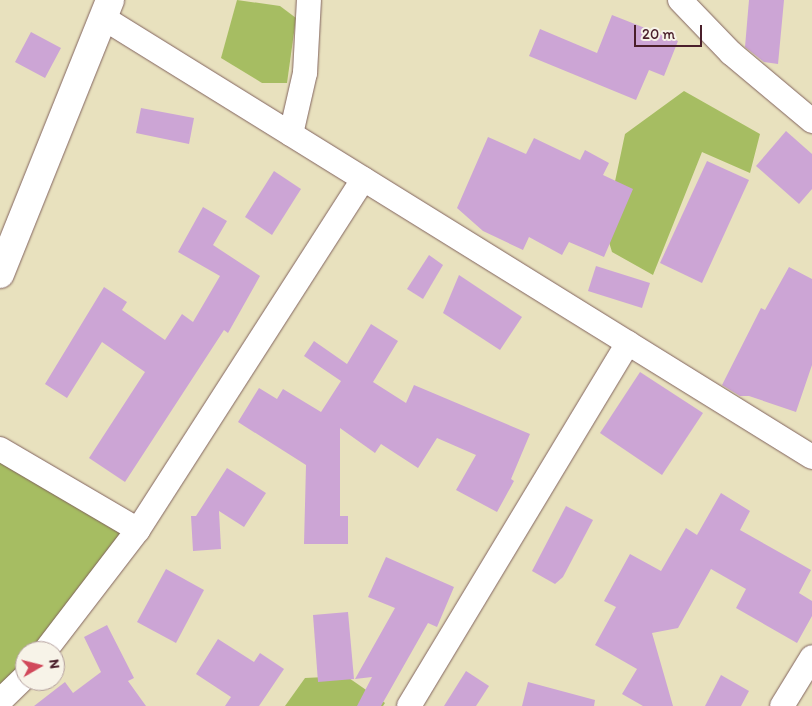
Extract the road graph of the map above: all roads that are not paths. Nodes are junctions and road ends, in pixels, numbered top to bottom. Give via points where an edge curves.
1 (309, 0) edge
2 (680, 0) edge
3 (106, 9) edge
4 (812, 121) edge
5 (291, 134) junction
6 (363, 179) junction
7 (0, 274) edge
8 (628, 343) junction
9 (0, 449) edge
10 (812, 457) edge
11 (138, 530) junction
12 (53, 641) edge
13 (812, 657) edge
14 (15, 687) edge
15 (0, 701) edge
16 (409, 706) edge
17 (782, 706) edge

1 - 5 street via 305,74
2 - 4 street via 731,53
3 - 5 street
3 - 7 street
5 - 6 street
6 - 8 street
6 - 11 street
8 - 10 street
8 - 16 street
9 - 11 street
11 - 12 street
13 - 17 street
14 - 15 street

